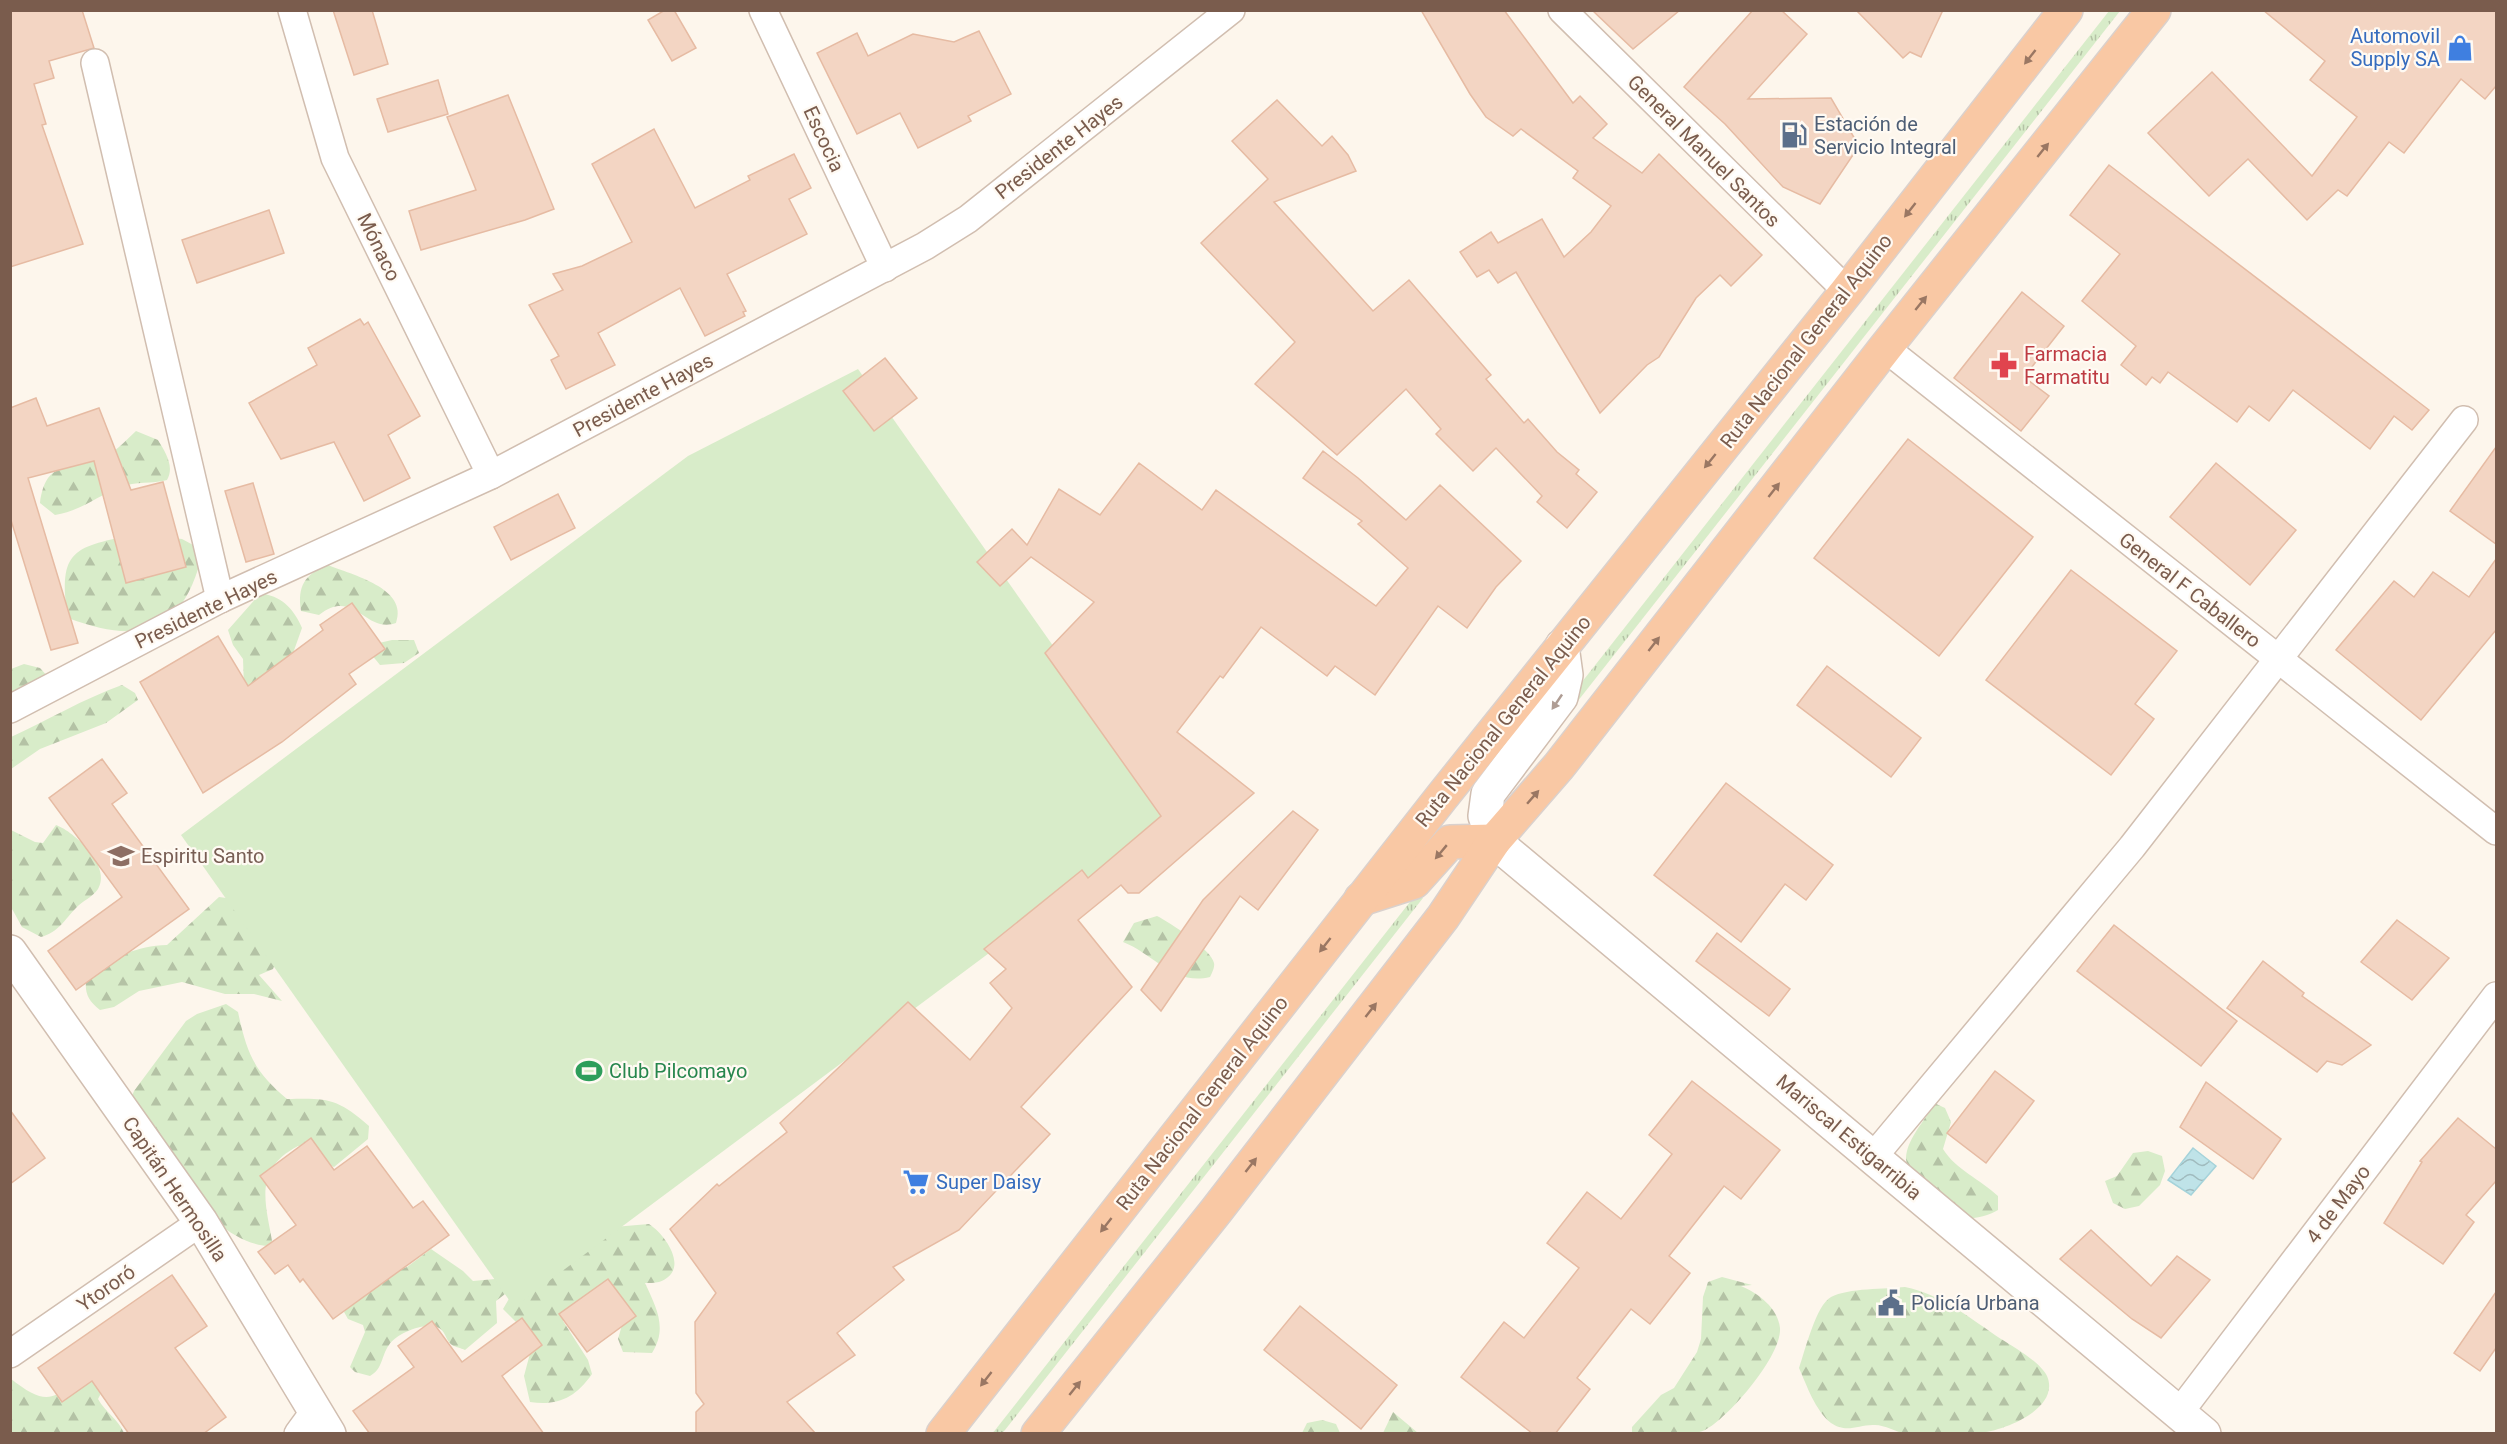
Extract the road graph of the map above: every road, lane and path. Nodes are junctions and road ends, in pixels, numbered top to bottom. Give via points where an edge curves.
1 (292, 10) edge
2 (763, 10) edge
3 (1231, 10) edge
4 (1562, 10) edge
5 (2066, 10) edge
6 (2154, 10) edge
7 (95, 63) dead end
8 (885, 268) junction
9 (1847, 291) junction
10 (1885, 348) junction
11 (2464, 420) dead end
12 (491, 475) junction
13 (220, 599) junction
14 (1562, 646) junction
15 (2278, 660) junction
16 (10, 709) edge
17 (2496, 831) edge
18 (1494, 841) junction
19 (1361, 899) junction
20 (10, 952) edge
21 (2496, 996) edge
22 (1873, 1157) junction
23 (201, 1222) junction
24 (10, 1354) edge
25 (2179, 1413) junction
26 (313, 1426) edge
27 (943, 1434) edge
28 (1038, 1434) edge
29 (2204, 1434) edge

1 - 12 street, Mónaco via 335,158
2 - 8 street, Escocia
3 - 8 street, Presidente Hayes via 968,219
4 - 9 street, General Manuel Santos
5 -> 9 highway, Ruta Nacional General Aquino
10 -> 6 highway
7 - 13 street
8 - 12 street, Presidente Hayes
9 -> 14 highway, Ruta Nacional General Aquino
10 - 15 street, General F Caballero
18 -> 10 highway via 1559,766
11 - 15 street
12 - 13 street, Presidente Hayes
13 - 16 street, Presidente Hayes
14 -> 18 street via 1566,675 1561,698 1488,794 1485,816
14 - 19 highway, Ruta Nacional General Aquino
15 - 17 street, General F Caballero
15 - 22 street via 2132,847
18 -> 19 highway via 1450,842 1414,882
18 - 22 street, Mariscal Estigarribia
28 -> 18 highway via 1443,917
19 -> 27 highway, Ruta Nacional General Aquino
20 - 23 street, Capitán Hermosilla
21 - 25 street, 4 de Mayo
22 - 25 street, Mariscal Estigarribia
23 - 24 street, Ytororó
23 - 26 street, Capitán Hermosilla
25 - 29 street, Mariscal Estigarribia

